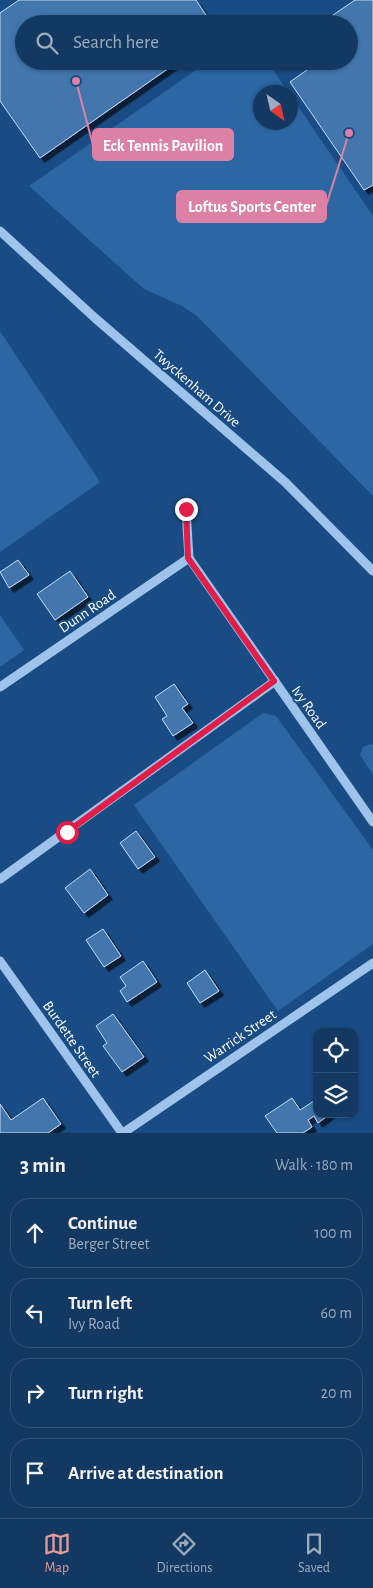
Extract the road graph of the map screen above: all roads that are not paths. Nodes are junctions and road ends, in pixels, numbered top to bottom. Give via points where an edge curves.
1 (0, 231) edge
2 (186, 509) dead end
3 (188, 558) junction
4 (373, 571) edge
5 (274, 681) junction
6 (0, 686) edge
7 (373, 822) edge
8 (0, 879) edge
9 (0, 961) edge
10 (373, 963) edge
11 (122, 1133) edge

1 - 4 street, Twyckenham Drive via 95,318 285,482
2 - 3 street
3 - 5 street, Ivy Road
3 - 6 street, Dunn Road
5 - 7 street, Ivy Road
5 - 8 street
9 - 11 street, Burdette Street
10 - 11 street, Warrick Street

